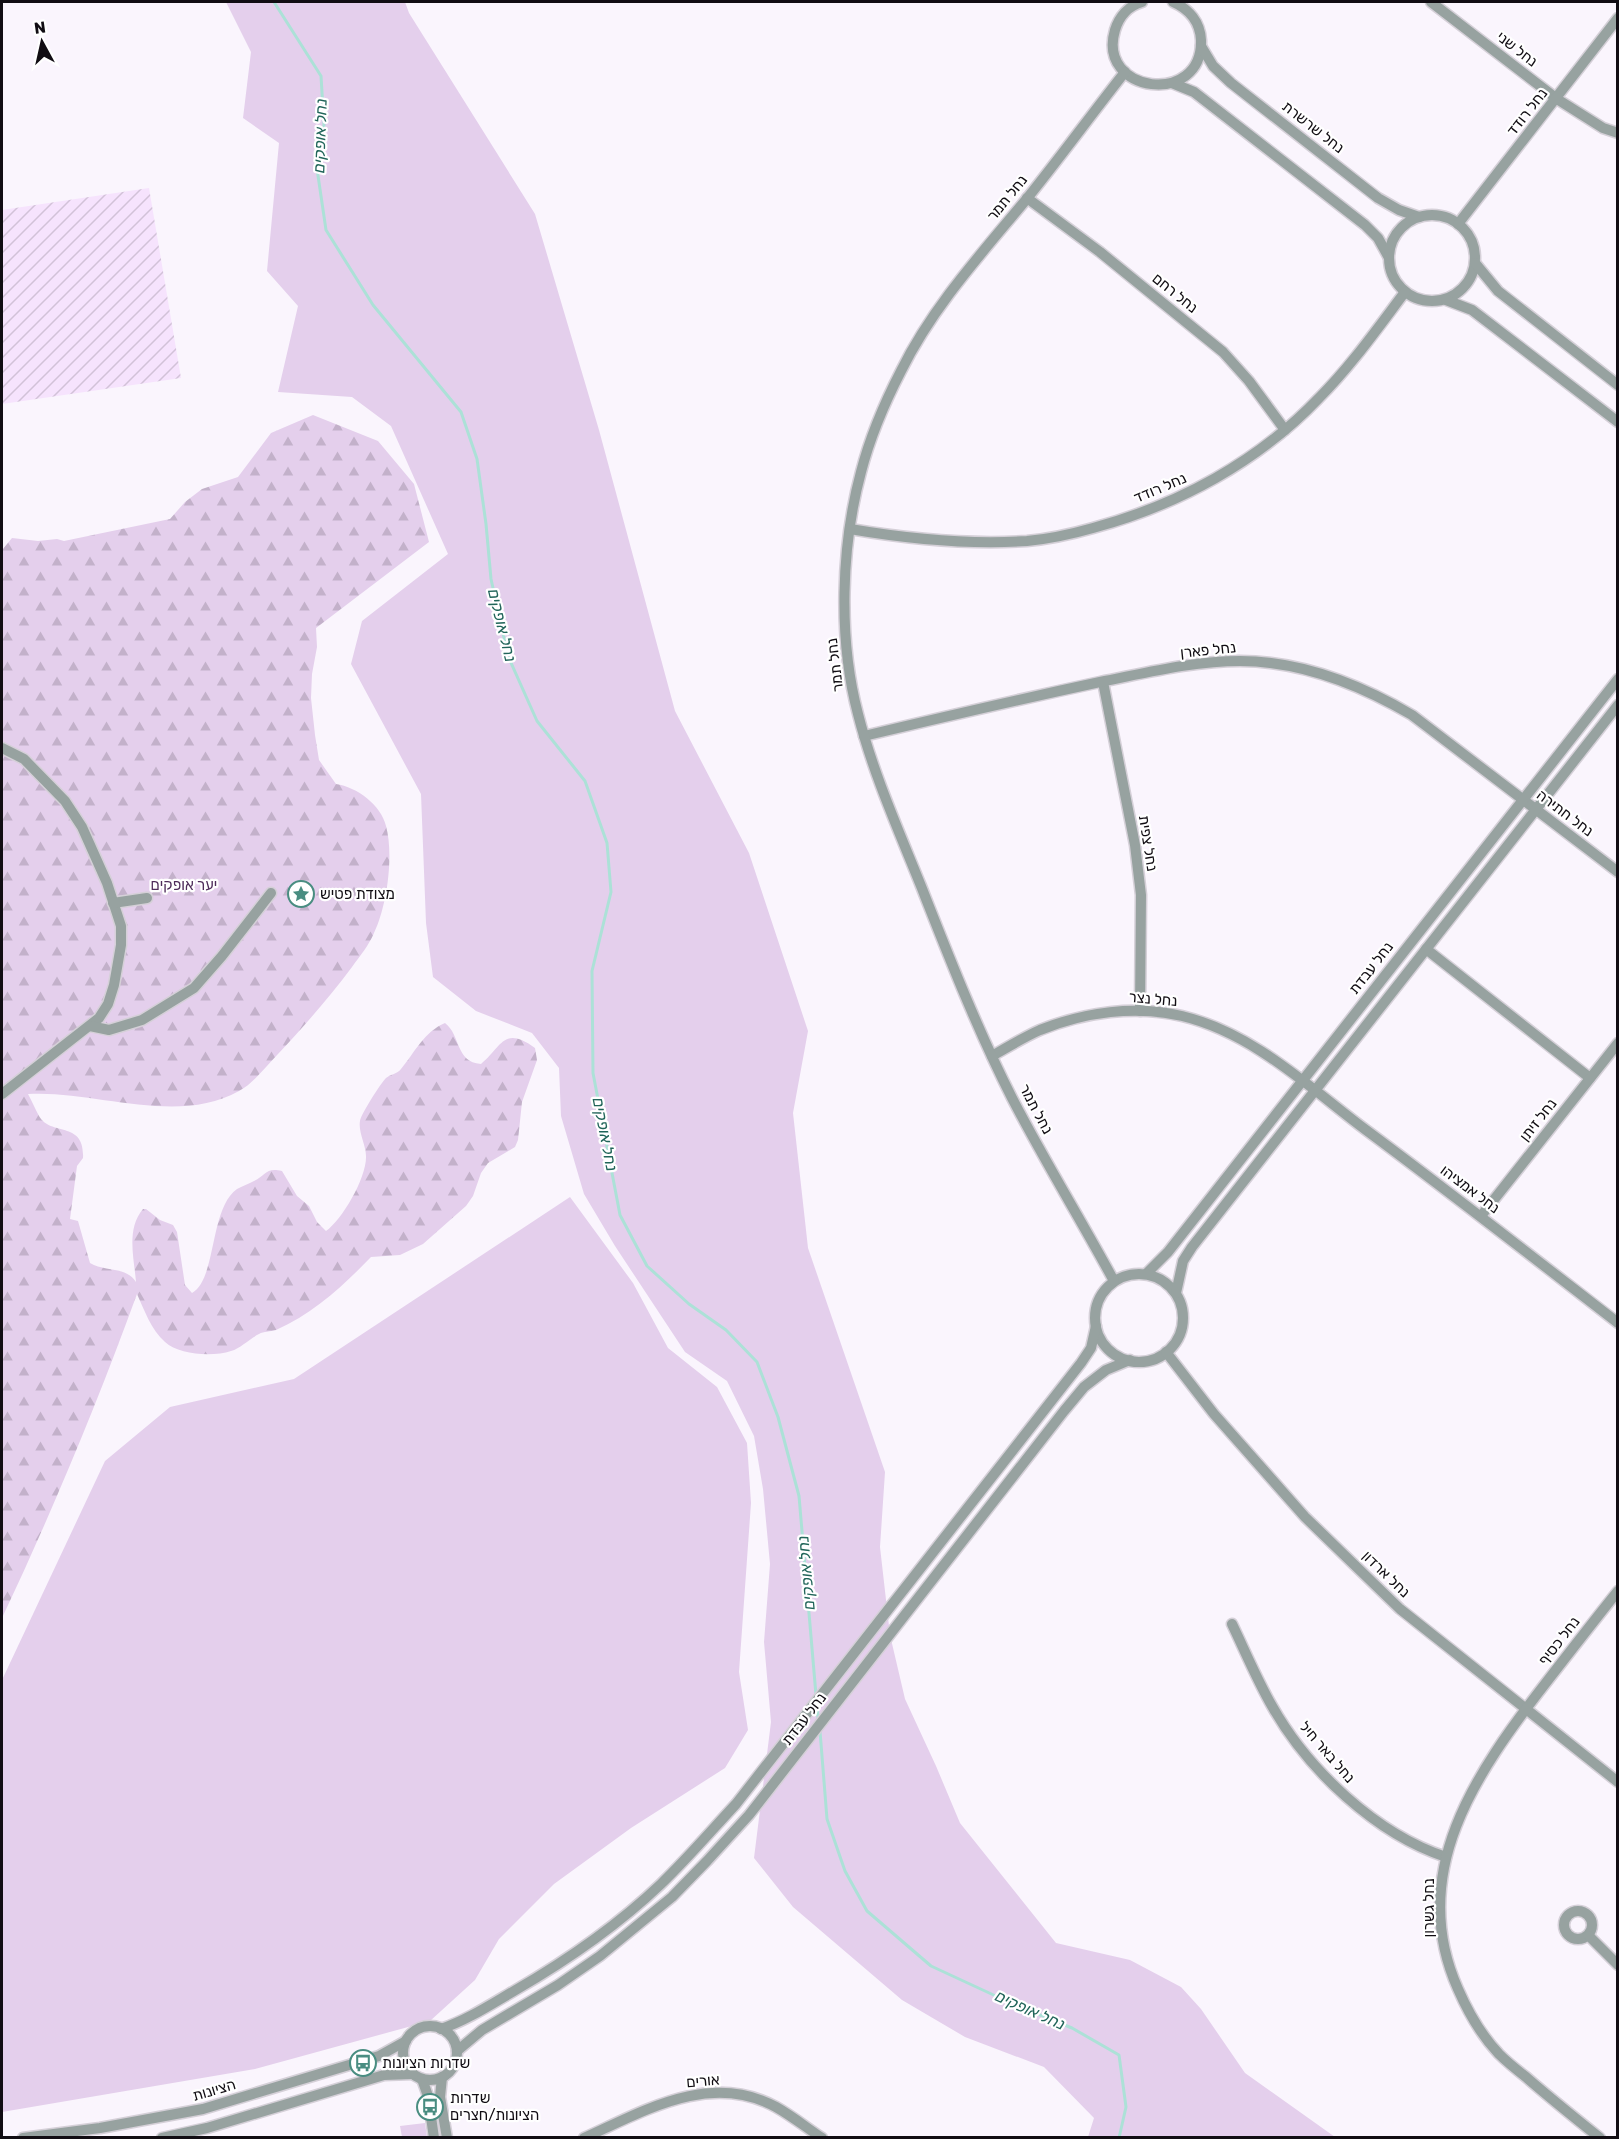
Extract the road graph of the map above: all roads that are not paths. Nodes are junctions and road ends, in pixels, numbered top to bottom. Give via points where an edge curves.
1 (1142, 2) edge
2 (1431, 2) edge
3 (1180, 3) edge
4 (1617, 18) edge
5 (1201, 46) junction
6 (1125, 72) junction
7 (1172, 83) junction
8 (1557, 99) junction
9 (1617, 132) edge
10 (1027, 198) junction
11 (1419, 217) junction
12 (1458, 224) junction
13 (1389, 256) junction
14 (1475, 263) junction
15 (1405, 292) junction
16 (1446, 300) junction
17 (1617, 385) edge
18 (1617, 422) edge
19 (1285, 430) junction
20 (850, 529) junction
21 (1617, 679) edge
22 (1103, 682) junction
23 (1617, 705) edge
24 (864, 736) junction
25 (2, 748) edge
26 (1523, 799) junction
27 (1536, 810) junction
28 (1617, 872) edge
29 (271, 893) dead end
30 (147, 898) dead end
31 (113, 903) junction
32 (1426, 949) junction
33 (1140, 1011) junction
34 (90, 1026) junction
35 (1617, 1043) edge
36 (992, 1056) junction
37 (1590, 1078) junction
38 (1302, 1081) junction
39 (1315, 1091) junction
40 (2, 1094) edge
41 (1481, 1216) junction
42 (1146, 1274) junction
43 (1114, 1281) junction
44 (1176, 1293) junction
45 (1617, 1323) edge
46 (1096, 1326) junction
47 (1166, 1352) junction
48 (1130, 1360) junction
49 (1617, 1591) edge
50 (1232, 1624) dead end
51 (1525, 1710) junction
52 (1617, 1782) edge
53 (1446, 1857) junction
54 (1589, 1936) dead end
55 (1617, 1965) edge
56 (441, 2029) junction
57 (406, 2041) junction
58 (457, 2051) junction
59 (417, 2076) junction
60 (442, 2077) junction
61 (22, 2138) edge
62 (162, 2138) edge
63 (434, 2138) edge
64 (447, 2138) edge
65 (584, 2138) edge
66 (822, 2138) edge
67 (1600, 2138) edge

1 - 6 street via 1125,12 1113,37 1115,56
2 - 8 street, נחל שני
3 - 5 street via 1197,23
4 - 8 street, נחל רודד
5 - 7 street via 1192,69
5 - 11 street, נחל שרשרת via 1231,83 1378,198
6 - 7 street via 1147,85
6 - 10 street, נחל תמר
7 - 13 street via 1194,92 1365,225
8 - 9 street, נחל שני via 1603,128
8 - 12 street, נחל רודד
10 - 19 street, נחל רחם via 1223,352
10 - 20 street, נחל תמר via 947,299 902,369 861,471
11 - 12 street via 1439,216
11 - 13 street via 1398,232
12 - 14 street via 1472,241
13 - 15 street via 1392,276
14 - 16 street via 1466,286
14 - 17 street via 1498,291
15 - 16 street via 1431,302
15 - 19 street, נחל רודד via 1346,370
16 - 18 street via 1472,310
19 - 20 street, נחל רודד via 1212,481 1177,499 1126,519 1074,533 984,543 906,538
20 - 24 street, נחל תמר via 845,615 848,664
21 - 26 street, נחל עבדת
22 - 24 street, נחל פארן
22 - 26 street, נחל פארן via 1198,664 1241,661 1332,677 1380,696 1412,715
22 - 33 street, נחל צפית via 1141,895
23 - 27 street
24 - 36 street, נחל תמר via 876,776
25 - 31 street via 24,759 65,801 82,827
26 - 27 street, נחל חתירה
26 - 38 street, נחל עבדת
27 - 28 street, נחל חתירה
27 - 32 street
29 - 34 street via 194,988 142,1020 109,1030
30 - 31 street
31 - 34 street via 121,926 114,986 108,1004
32 - 37 street
32 - 39 street
33 - 36 street, נחל נצר via 1104,1012 1070,1020 1039,1031
33 - 38 street, נחל נצר via 1181,1016 1221,1028
34 - 40 street
35 - 37 street, נחל זיתן
36 - 43 street, נחל תמר
37 - 41 street, נחל זיתן
38 - 39 street, נחל אמציהו
38 - 42 street, נחל עבדת via 1168,1252
39 - 41 street, נחל אמציהו
39 - 44 street via 1192,1247 1183,1261
41 - 45 street, נחל אמציהו
42 - 43 street
42 - 44 street via 1163,1281
43 - 46 street via 1098,1301
44 - 47 street via 1183,1318 1178,1337
46 - 48 street via 1108,1348
46 - 56 street, נחל עבדת via 1091,1347 1081,1363 736,1804 704,1839 661,1884 590,1943 550,1971
47 - 48 street via 1143,1362
47 - 51 street, נחל ארדון via 1214,1414 1305,1517 1400,1609
48 - 58 street, נחל עבדת via 1106,1370 1084,1387 749,1815 672,1897 600,1956 482,2030
49 - 51 street, נחל כסיף
50 - 53 street, נחל באר חיל via 1272,1706 1323,1773 1348,1798 1408,1842
51 - 52 street, נחל ארדון
51 - 53 street, נחל גשרון via 1470,1792
53 - 67 street, נחל גשרון via 1441,1927 1448,1968 1470,2016 1499,2054
54 - 55 street
56 - 57 street via 421,2028
56 - 58 street via 454,2040
57 - 59 street via 404,2061
57 - 61 street, הציונות via 379,2056 203,2109
58 - 60 street via 454,2064
59 - 60 street via 431,2080
59 - 62 street via 384,2075
59 - 63 street via 428,2096
60 - 64 street via 440,2097
65 - 66 street, אורים via 652,2107 692,2094 720,2092 774,2107

